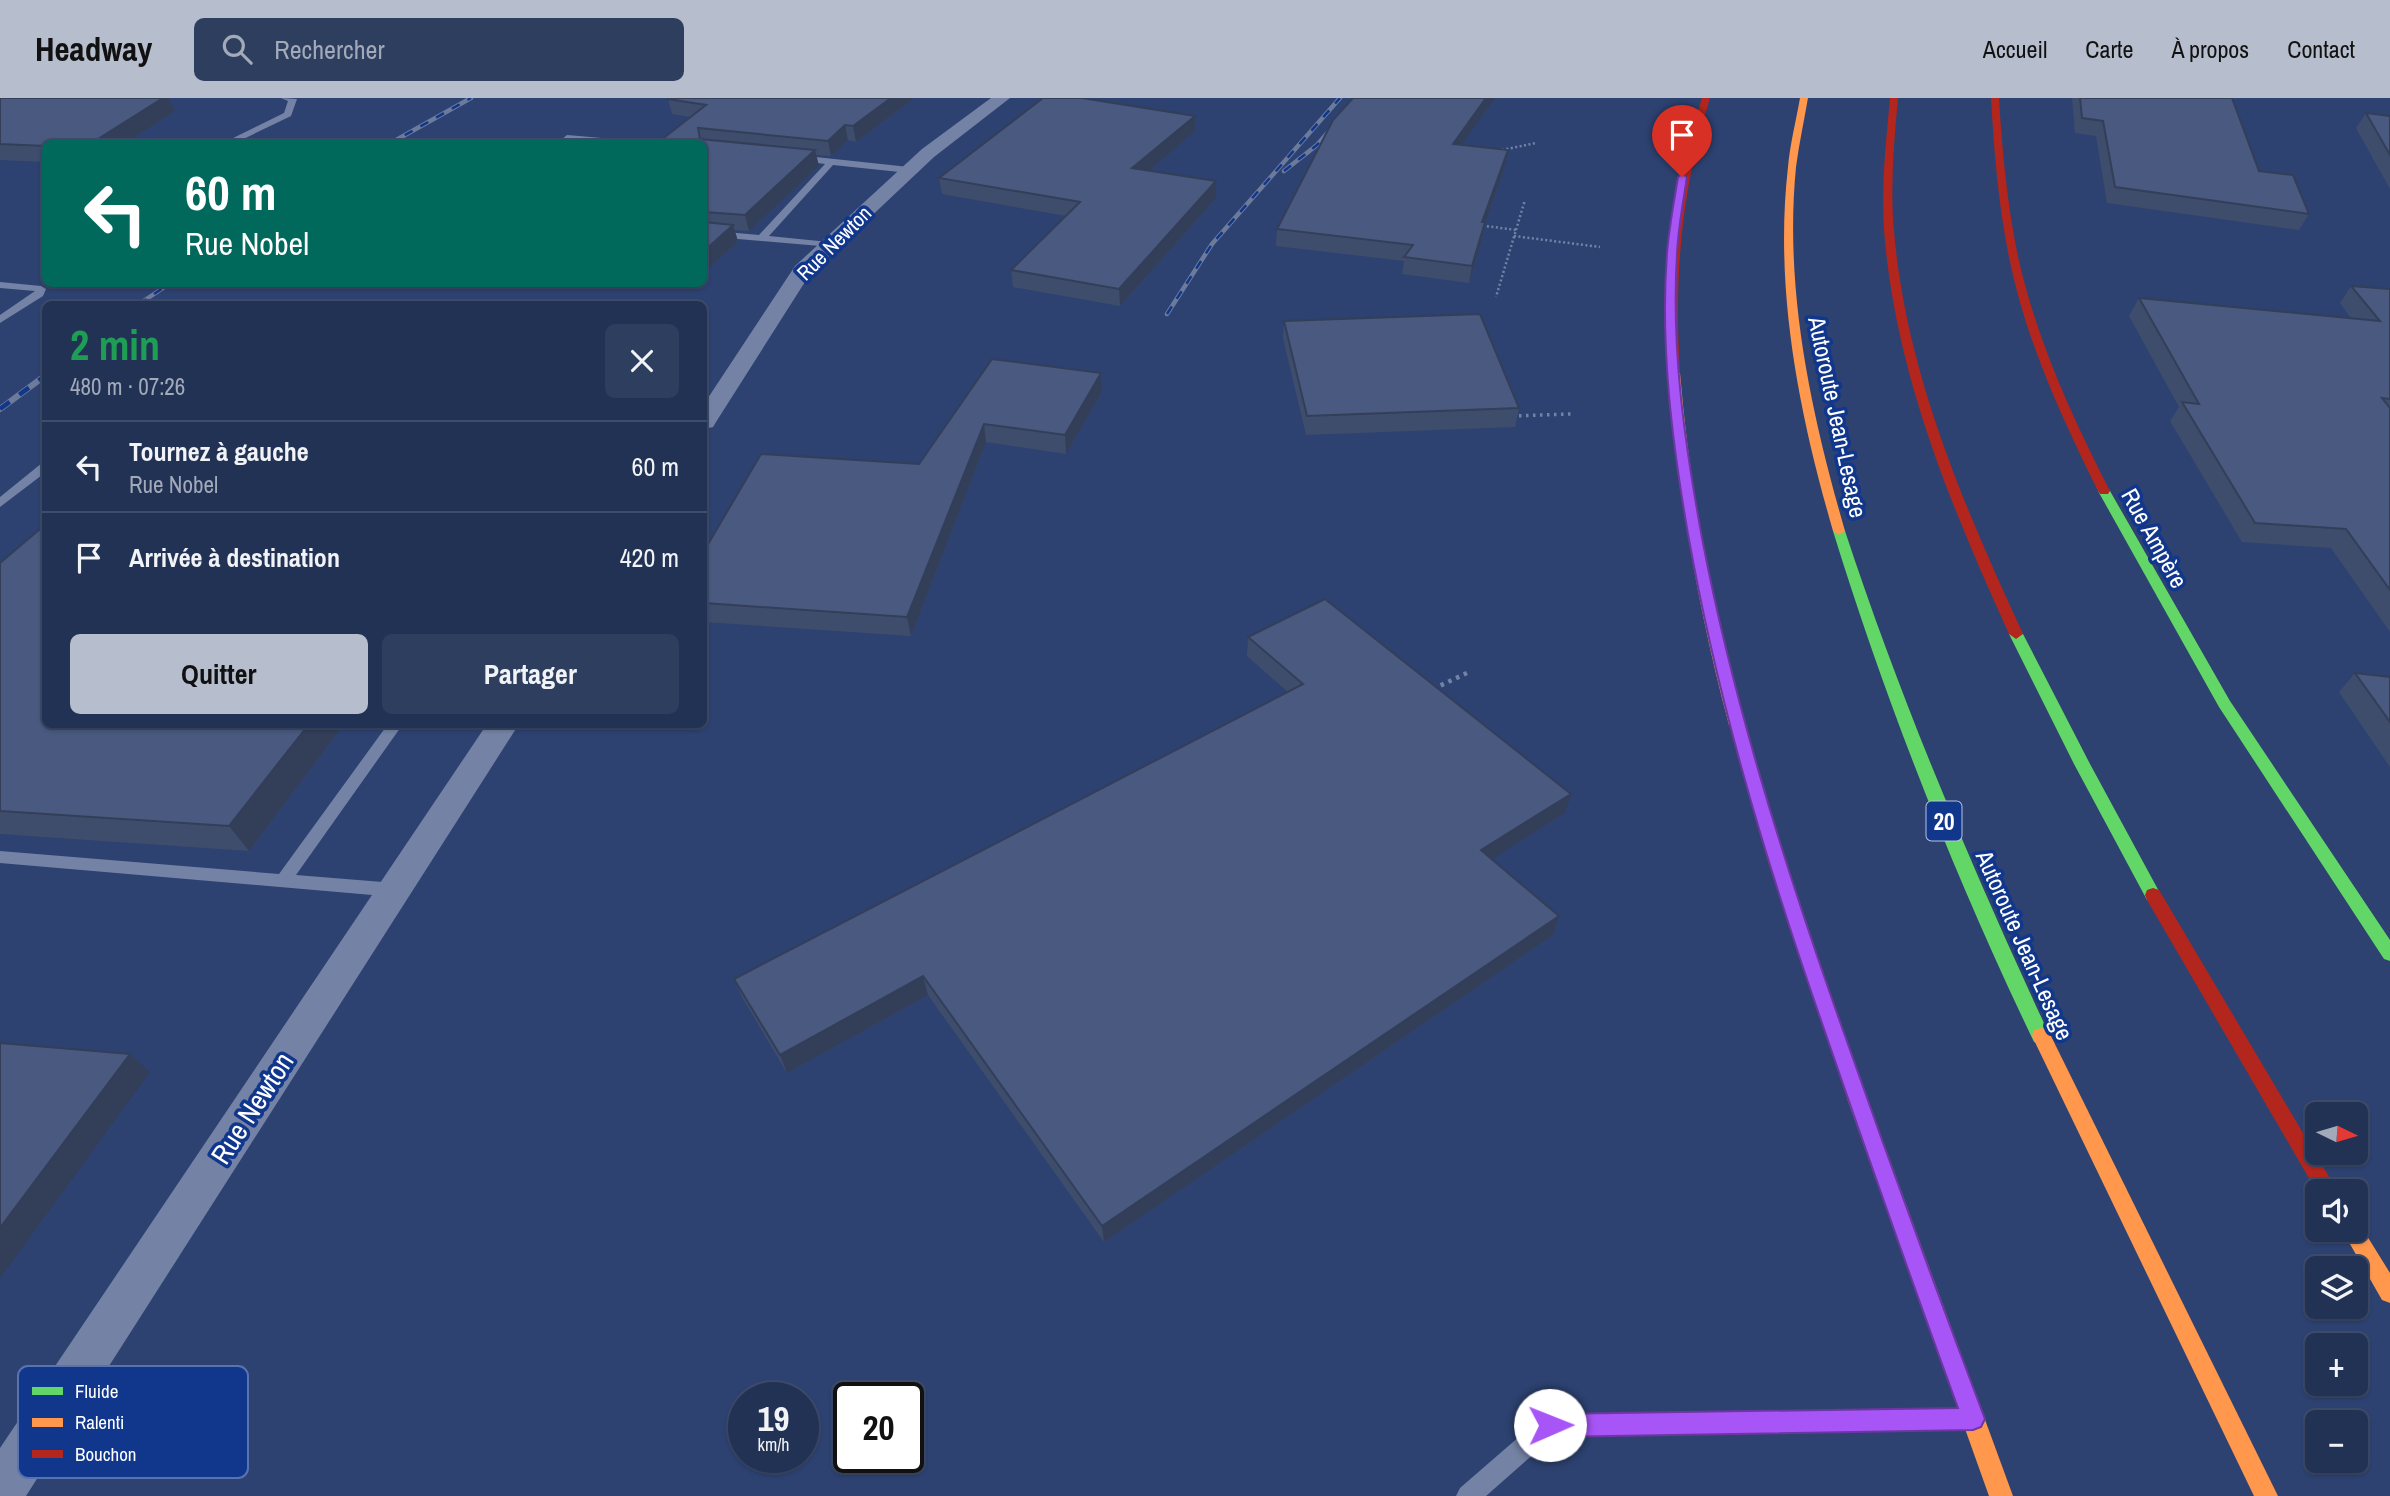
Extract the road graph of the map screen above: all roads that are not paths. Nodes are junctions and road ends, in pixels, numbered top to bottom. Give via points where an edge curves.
1 (285, 98) edge
2 (1002, 98) edge
3 (1706, 98) edge
4 (1804, 98) edge
5 (1894, 98) edge
6 (1995, 98) edge
7 (233, 140) edge
8 (565, 140) edge
9 (590, 140) edge
10 (786, 157) edge
11 (831, 162) junction
12 (909, 170) junction
13 (707, 233) edge
14 (762, 238) junction
15 (829, 245) junction
16 (0, 285) edge
17 (0, 320) edge
18 (707, 417) edge
19 (42, 469) edge
20 (0, 503) edge
21 (393, 728) edge
22 (502, 728) edge
23 (0, 857) edge
24 (283, 881) junction
25 (395, 890) junction
26 (2390, 954) edge
27 (2320, 1179) edge
28 (2359, 1242) edge
29 (2390, 1293) edge
30 (83, 1366) edge
31 (1973, 1419) junction
32 (18, 1465) edge
33 (0, 1492) edge
34 (1468, 1496) edge
35 (2001, 1496) edge
36 (2266, 1496) edge

1 - 7 lane via 293,99 288,114
2 - 12 street, Rue Newton
3 - 31 main road via 1677,201 1671,293 1677,424 1702,578 1739,736 1785,889
4 - 36 main road, Autoroute Jean-Lesage / 20 via 1789,189 1793,319 1825,484 1862,604 1931,790 2007,964
5 - 27 main road via 1888,201 1899,295 1929,416 1971,530 2038,678 2101,799
6 - 26 main road, Rue Ampère via 2000,190 2014,266 2039,348 2080,446 2219,695
8 - 9 lane
10 - 11 lane
11 - 12 lane
11 - 14 lane
12 - 15 street, Rue Newton
13 - 14 lane
14 - 15 lane
15 - 18 street, Rue Newton via 802,270
16 - 17 lane via 41,289
19 - 20 lane
21 - 24 lane
22 - 25 street, Rue Newton
23 - 24 lane
24 - 25 lane
25 - 30 street, Rue Newton
28 - 29 main road
31 - 34 lane via 1550,1425
31 - 35 main road
32 - 33 street, Rue Newton

